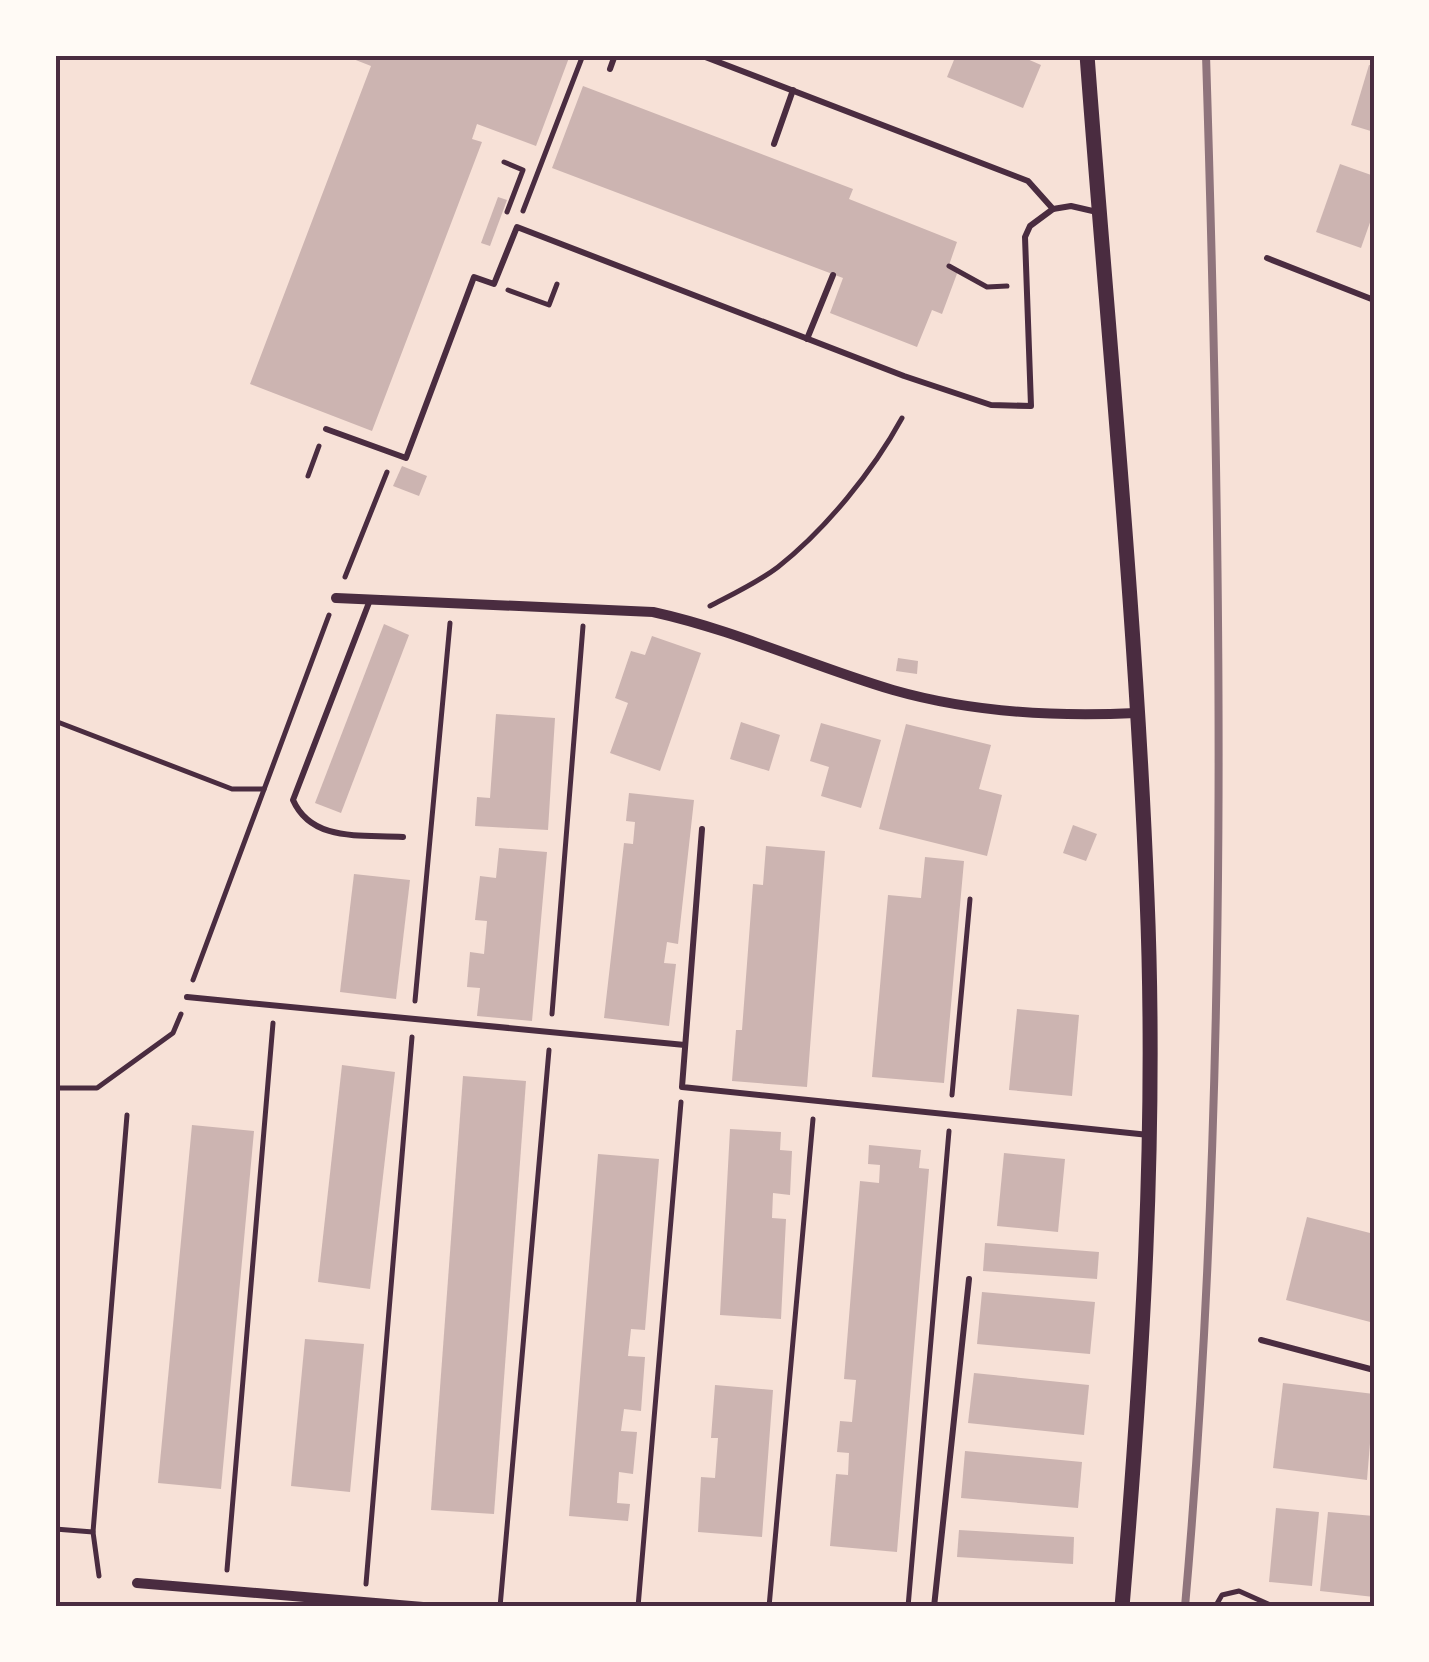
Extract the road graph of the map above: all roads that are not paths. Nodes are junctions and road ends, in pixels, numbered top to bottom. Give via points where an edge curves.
1 (615, 55) edge
2 (700, 55) edge
3 (1087, 55) edge
4 (610, 69) dead end
5 (793, 90) junction
6 (774, 144) dead end
7 (1053, 208) junction
8 (1098, 212) junction
9 (1266, 258) dead end
10 (833, 275) dead end
11 (1374, 300) edge
12 (807, 338) junction
13 (326, 428) road end
14 (336, 598) road end
15 (370, 598) junction
16 (1136, 713) junction
17 (702, 829) dead end
18 (403, 838) dead end
19 (187, 997) road end
20 (685, 1044) junction
21 (1150, 1135) junction
22 (968, 1279) dead end
23 (1261, 1340) dead end
24 (1374, 1370) edge
25 (137, 1582) dead end
26 (422, 1607) edge
27 (934, 1607) edge
28 (1122, 1607) edge

1 - 4 lane
2 - 5 lane
3 - 8 street
5 - 6 lane
5 - 7 lane via 1028,180
7 - 8 lane
7 - 12 lane via 1025,237 1031,406 976,401
8 - 16 street
9 - 11 lane
10 - 12 lane
12 - 13 lane via 517,226 494,284 474,277 406,458
14 - 15 street
15 - 16 street via 652,612 945,701 1062,714
15 - 18 lane via 292,800 322,831
16 - 21 street
17 - 20 lane
19 - 20 lane
20 - 21 lane via 682,1087
21 - 28 street via 1142,1357
22 - 27 lane
23 - 24 lane
25 - 26 street

